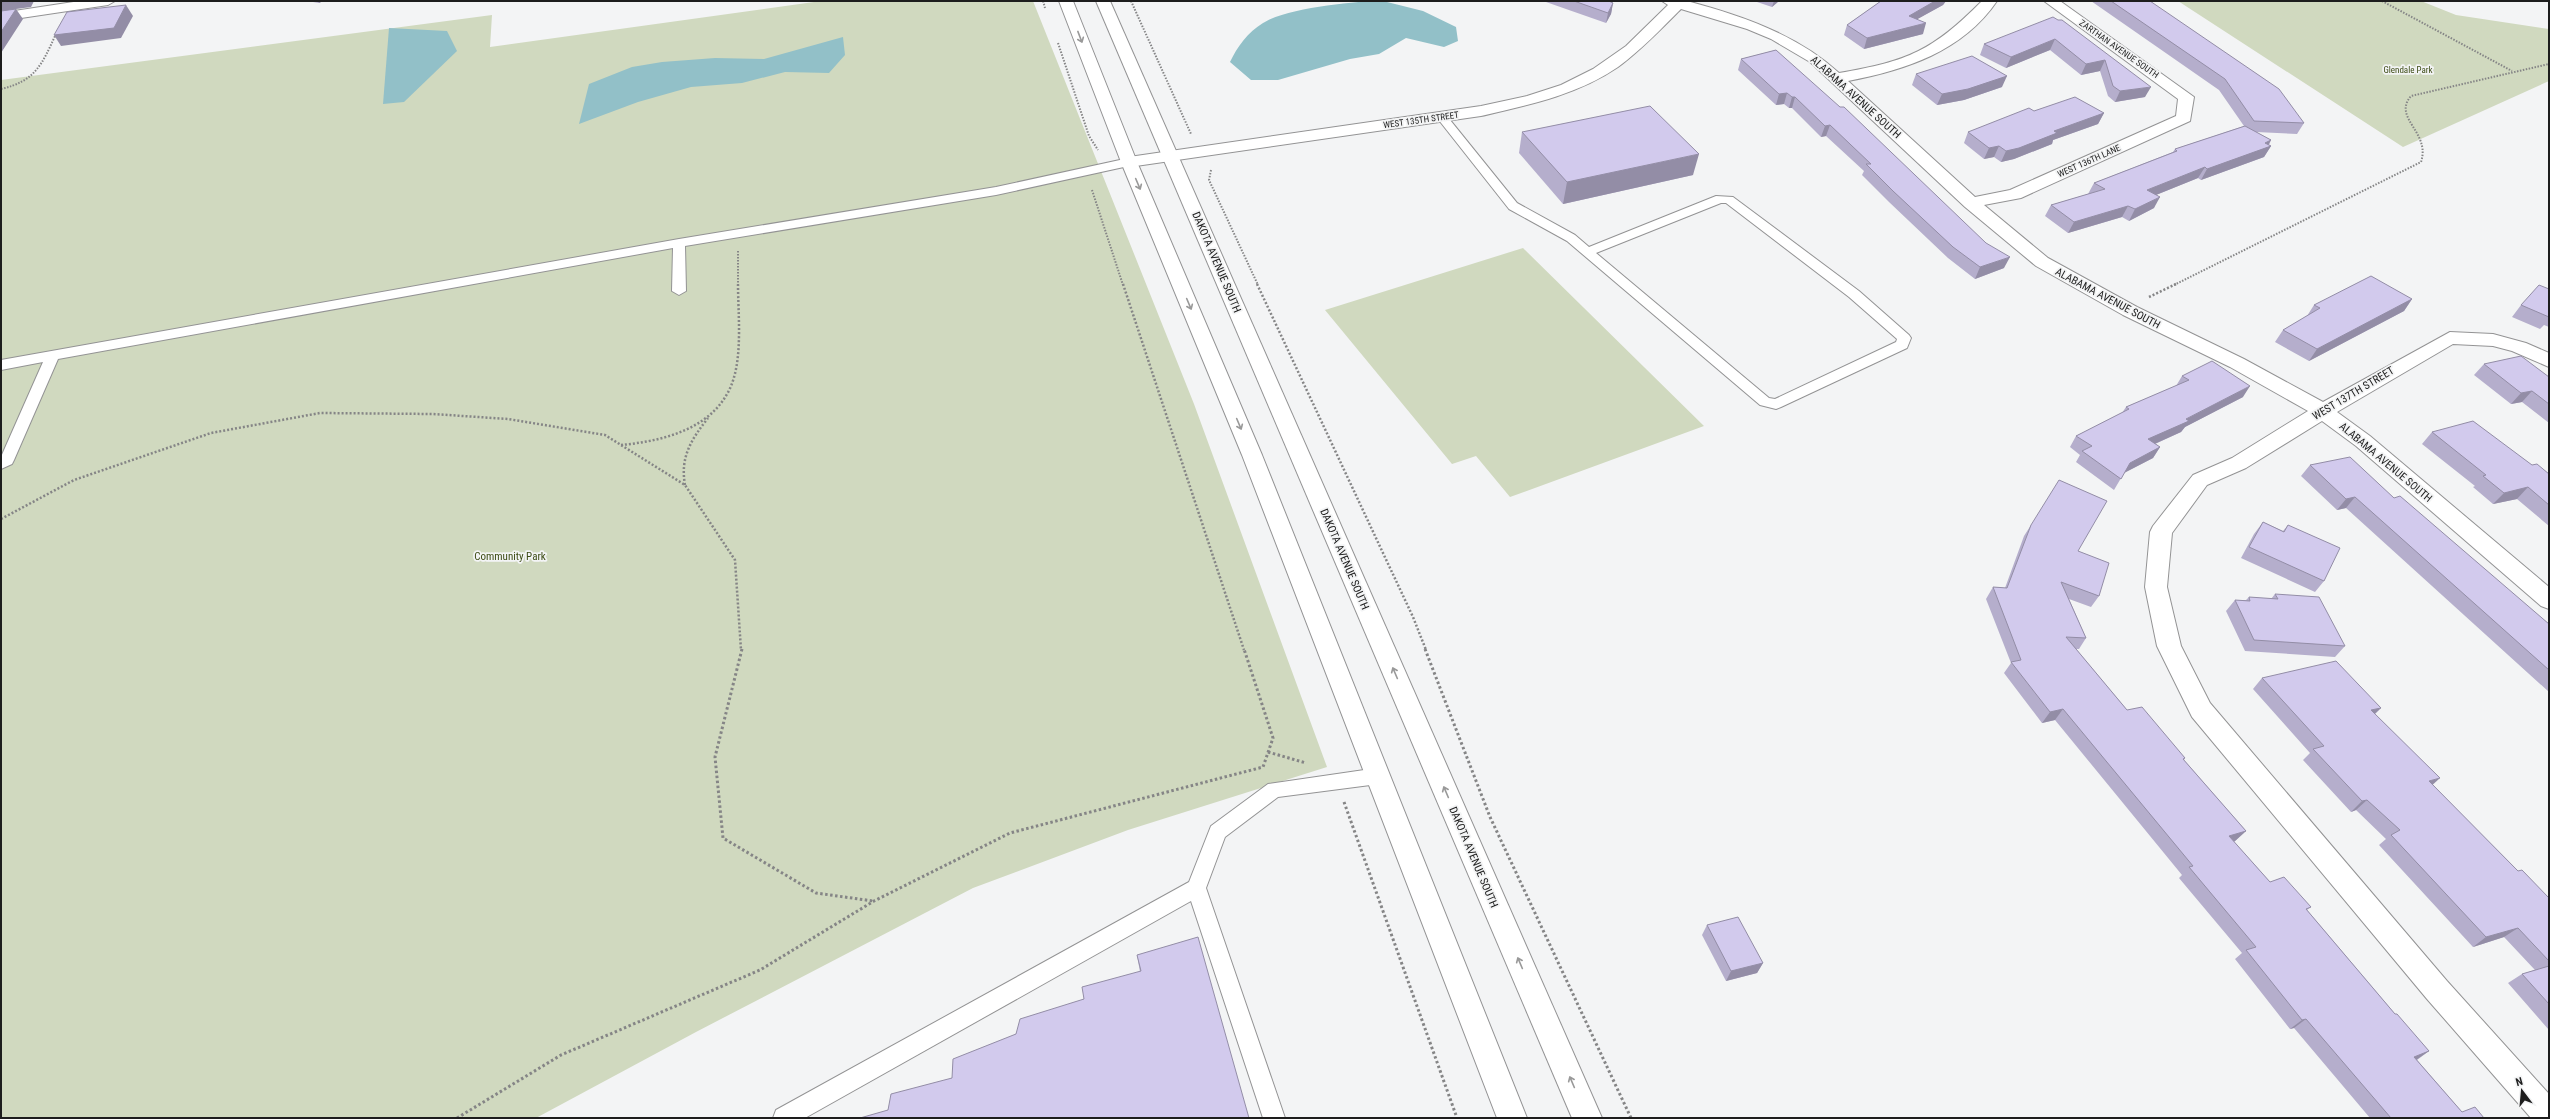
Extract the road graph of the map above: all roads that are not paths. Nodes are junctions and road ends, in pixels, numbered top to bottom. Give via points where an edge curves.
1 (108, 1) edge
2 (1066, 1) edge
3 (1103, 1) edge
4 (1990, 1) edge
5 (2051, 1) edge
6 (1676, 2) edge
7 (87, 3) edge
8 (1, 17) edge
9 (1838, 78) junction
10 (2186, 97) joint
11 (1442, 117) junction
12 (1170, 155) junction
13 (1129, 162) junction
14 (1971, 203) junction
15 (679, 243) junction
16 (1587, 252) junction
17 (679, 290) dead end
18 (52, 357) junction
19 (2549, 361) edge
20 (1, 365) edge
21 (2323, 410) junction
22 (1, 464) edge
23 (2549, 600) edge
24 (1378, 776) junction
25 (1196, 888) junction
26 (2549, 1116) edge
27 (784, 1118) edge
28 (1274, 1118) edge
29 (1512, 1118) edge
30 (1588, 1118) edge

1 - 7 street
2 -> 13 street
3 - 12 street, DAKOTA AVENUE SOUTH
4 - 9 street via 1965,27 1932,51 1891,68
5 - 10 street, ZARTHAN AVENUE SOUTH
6 - 9 street, ALABAMA AVENUE SOUTH via 1776,36 1810,56
6 - 11 street, WEST 135TH STREET via 1613,63 1578,83 1516,103
7 - 8 street
9 - 14 street, ALABAMA AVENUE SOUTH
10 - 14 street, WEST 136TH LANE via 2184,118 2015,194
11 - 12 street, WEST 135TH STREET
11 - 16 lane via 1513,206 1571,238
12 - 13 street, WEST 135TH STREET
30 -> 12 street, DAKOTA AVENUE SOUTH
13 - 15 lane via 996,190
13 -> 24 street via 1252,455
14 - 21 street, ALABAMA AVENUE SOUTH via 2042,262 2130,311 2237,363
15 - 17 lane
15 - 18 lane
16 - 16 lane via 1765,402 1776,404 1902,345 1904,338 1854,294 1729,200 1720,199
18 - 20 lane
18 - 22 lane via 7,460
19 - 21 street, WEST 137TH STREET via 2519,347 2493,340 2450,338
21 - 23 street, ALABAMA AVENUE SOUTH via 2363,441
21 - 26 street, WEST 137TH STREET via 2240,463 2200,480 2161,532 2156,587 2169,646 2201,710 2437,990
24 - 25 lane via 1274,790 1218,832
24 - 29 street
25 - 27 lane
25 - 28 lane

